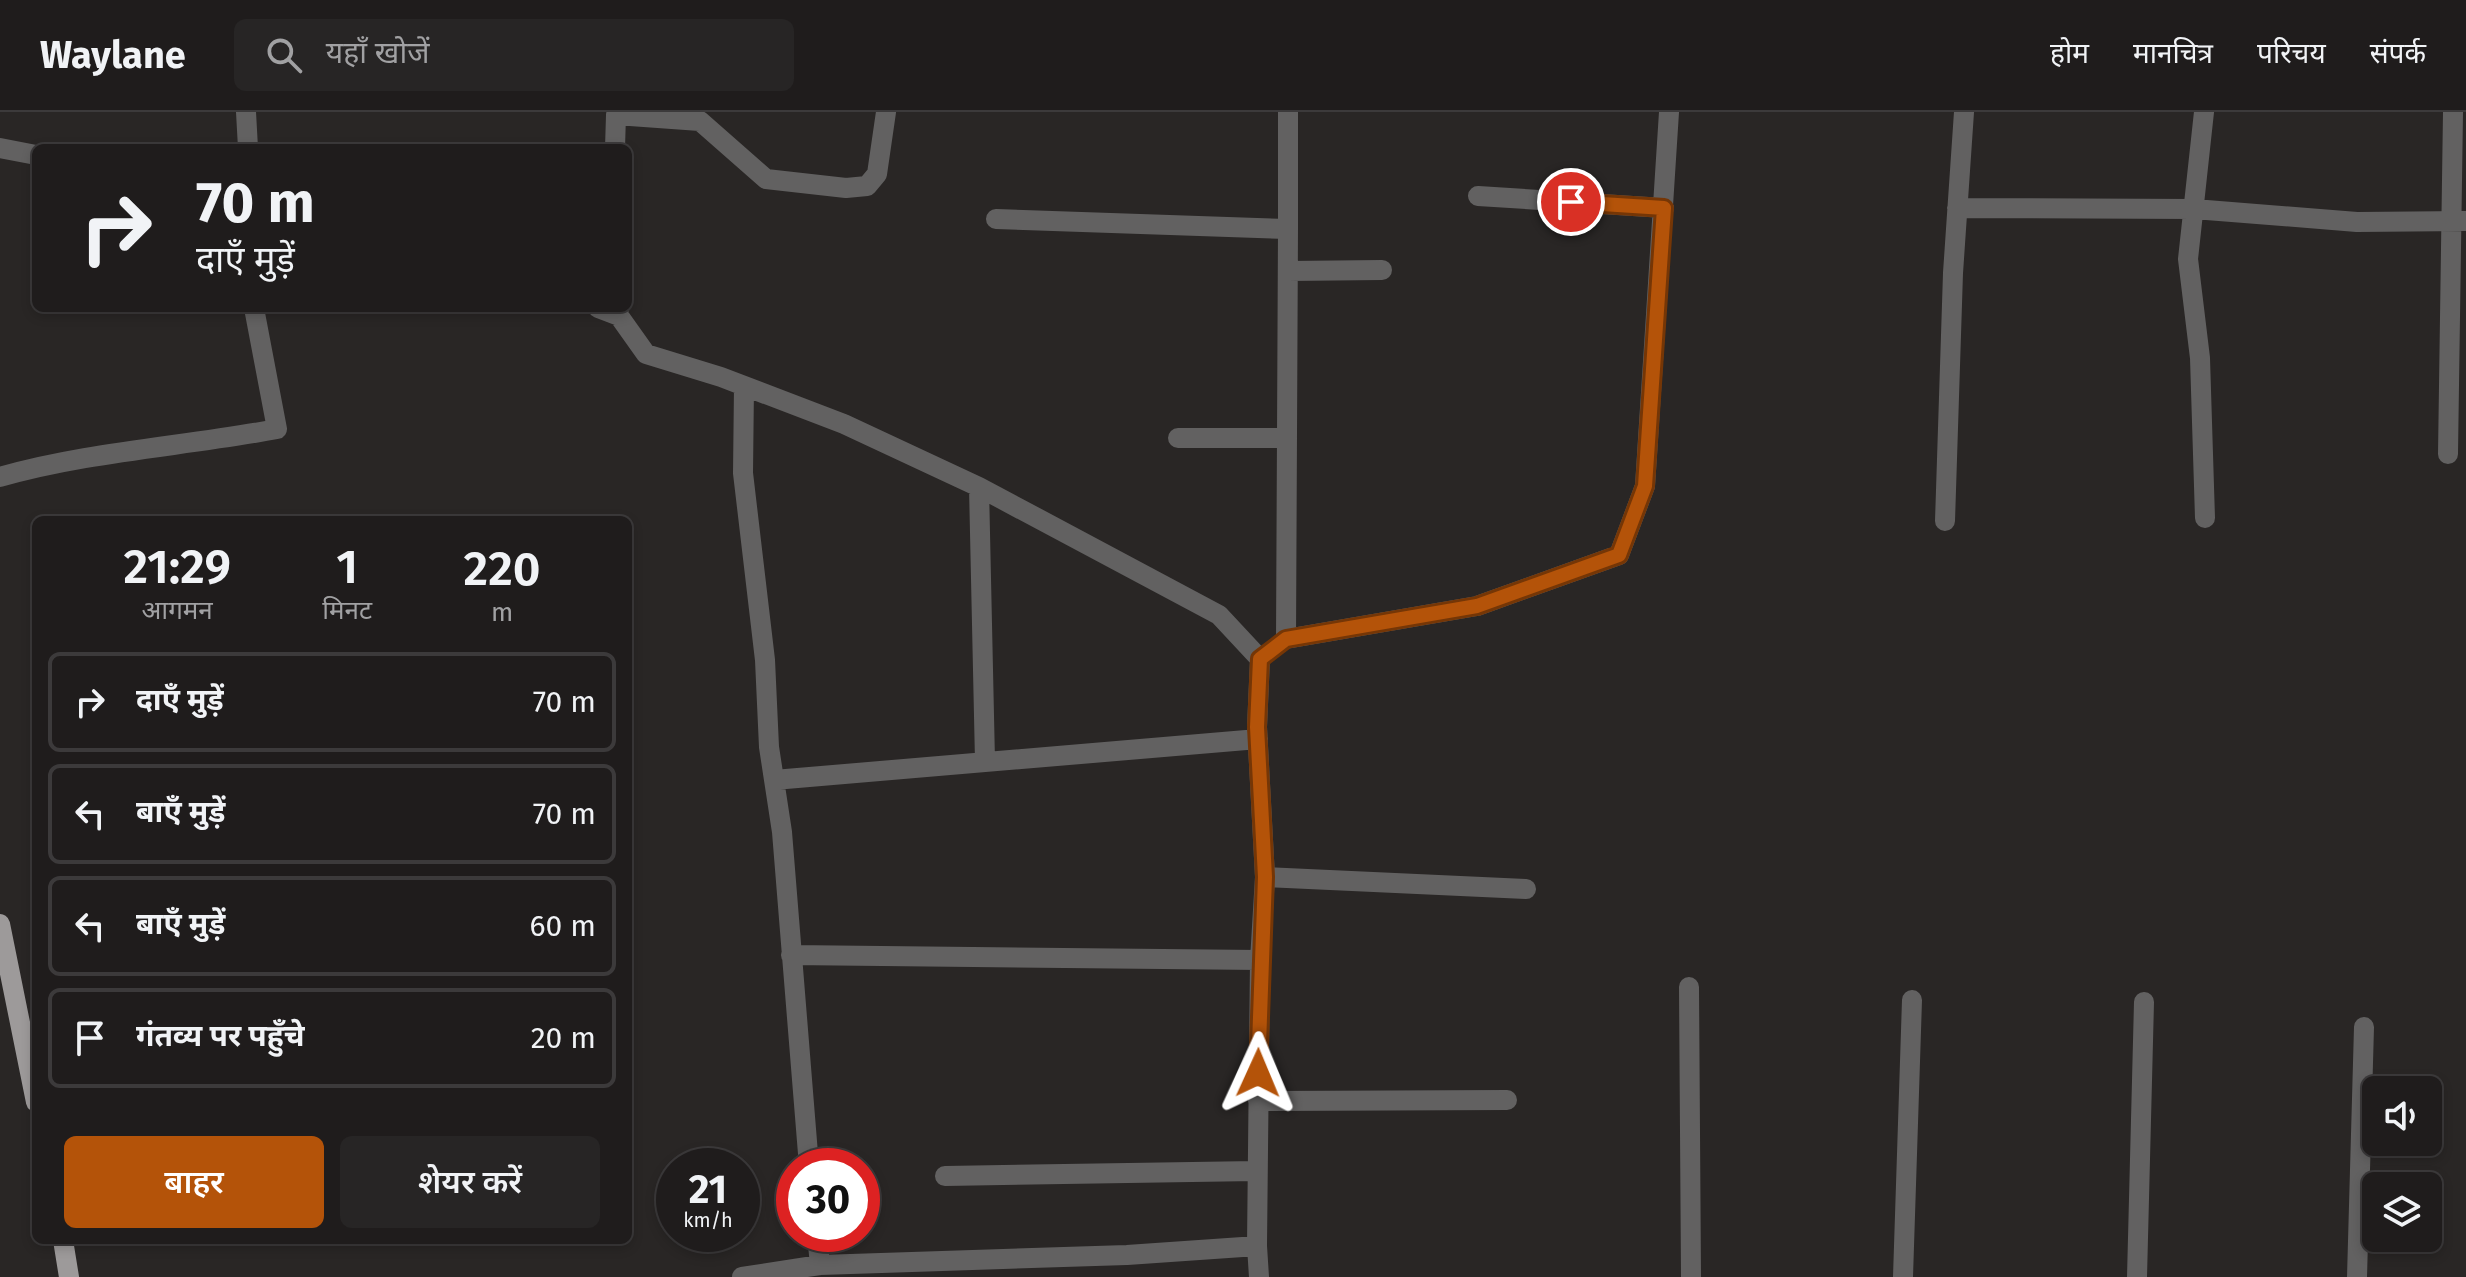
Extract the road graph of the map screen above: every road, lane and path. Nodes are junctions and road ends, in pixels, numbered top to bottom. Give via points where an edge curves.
1 (246, 112) edge
2 (886, 112) edge
3 (1288, 112) edge
4 (1669, 112) edge
5 (1964, 112) edge
6 (2204, 112) edge
7 (2453, 112) edge
8 (248, 144) edge
9 (615, 144) edge
10 (0, 148) edge
11 (32, 154) edge
12 (1478, 196) dead end
13 (1664, 208) junction
14 (1957, 208) junction
15 (2194, 209) junction
16 (996, 219) dead end
17 (2458, 220) edge
18 (1288, 229) junction
19 (1382, 270) dead end
20 (1288, 271) junction
21 (255, 312) edge
22 (618, 312) edge
23 (744, 386) junction
24 (1178, 438) dead end
25 (1287, 438) junction
26 (2448, 454) dead end
27 (0, 477) edge
28 (979, 487) junction
29 (2205, 518) dead end
30 (1945, 521) dead end
31 (1286, 639) junction
32 (1260, 659) junction
33 (1258, 739) junction
34 (985, 761) junction
35 (774, 780) junction
36 (1265, 877) junction
37 (1526, 889) dead end
38 (0, 924) edge
39 (791, 955) junction
40 (1260, 960) junction
41 (1689, 987) dead end
42 (1912, 1000) dead end
43 (2144, 1002) dead end
44 (2364, 1027) dead end
45 (32, 1082) edge
46 (1507, 1100) dead end
47 (1258, 1101) junction
48 (807, 1148) edge
49 (1256, 1171) junction
50 (945, 1176) dead end
51 (64, 1244) edge
52 (1257, 1246) junction
53 (819, 1252) edge
54 (820, 1265) junction
55 (69, 1277) edge
56 (742, 1277) edge
57 (1259, 1277) edge
58 (1691, 1277) edge
59 (1903, 1277) edge
60 (2137, 1277) edge
61 (2357, 1277) edge

1 - 8 street
2 - 9 street via 877,174 867,186 766,179 700,121 616,115
3 - 18 street
4 - 13 street
5 - 14 street
6 - 15 street
7 - 17 street
10 - 11 street
12 - 13 street
13 - 31 street via 1645,486 1619,555 1477,606
14 - 15 street
14 - 30 street
15 - 17 street via 2357,222
15 - 29 street via 2188,259 2200,358
16 - 18 street
17 - 26 street
18 - 20 street
19 - 20 street
20 - 25 street
21 - 27 street via 277,429
22 - 23 street via 646,354
23 - 28 street via 844,424
23 - 35 street via 743,473
24 - 25 street
25 - 31 street
28 - 32 street via 1219,615
28 - 34 street
31 - 32 street
32 - 33 street
33 - 34 street
33 - 36 street
34 - 35 street
35 - 39 street
36 - 37 street
36 - 40 street
38 - 45 main road
39 - 40 street
39 - 48 street
40 - 47 street
41 - 58 street
42 - 59 street
43 - 60 street
44 - 61 street
46 - 47 street
47 - 49 street
49 - 50 street
49 - 52 street
51 - 55 main road
52 - 54 street
52 - 57 street
53 - 54 street
54 - 56 street

